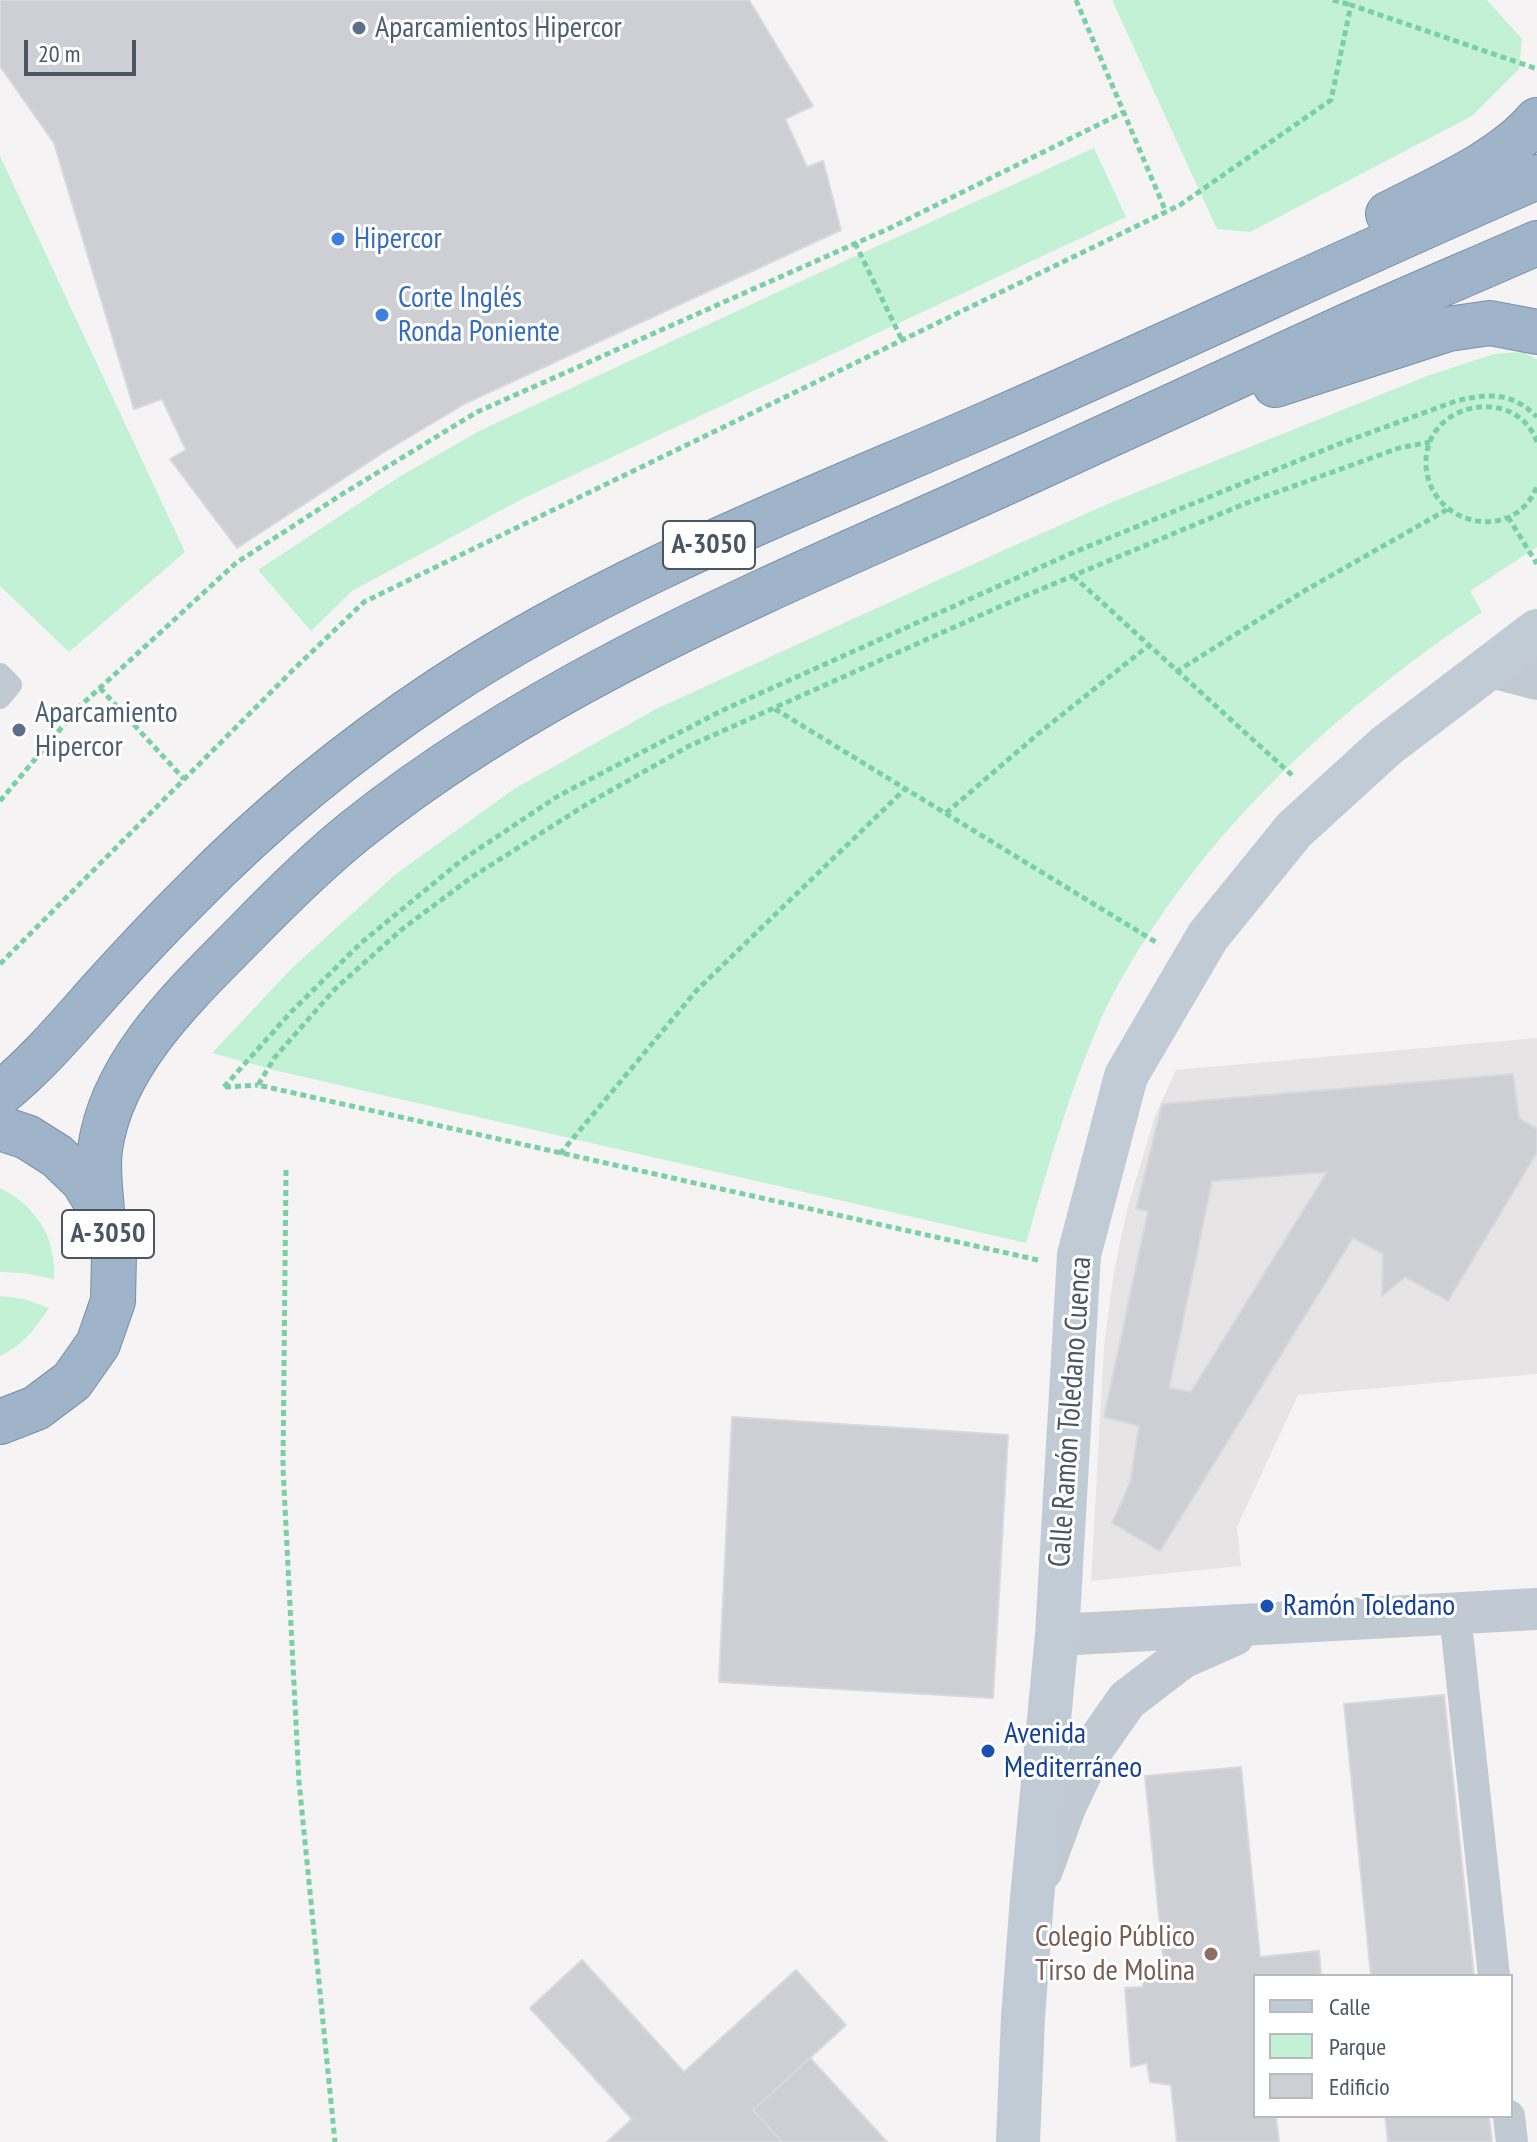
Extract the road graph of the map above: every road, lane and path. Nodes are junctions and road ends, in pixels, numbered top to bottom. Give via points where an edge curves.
1 (1076, 0) edge
2 (1333, 0) edge
3 (1351, 5) junction
4 (1537, 69) edge
5 (1124, 112) junction
6 (1537, 120) edge
7 (1537, 177) edge
8 (1166, 212) junction
9 (855, 243) junction
10 (1537, 243) edge
11 (1537, 332) edge
12 (902, 340) junction
13 (1092, 377) junction
14 (1537, 417) edge
15 (1430, 442) junction
16 (1537, 442) edge
17 (1010, 481) junction
18 (1537, 486) edge
19 (1448, 509) junction
20 (1508, 517) junction
21 (1537, 564) edge
22 (1073, 576) junction
23 (1537, 631) edge
24 (1148, 646) junction
25 (1491, 667) junction
26 (1176, 672) junction
27 (0, 674) edge
28 (1537, 679) edge
29 (100, 688) junction
30 (0, 698) edge
31 (774, 709) junction
32 (184, 779) junction
33 (906, 788) junction
34 (0, 801) edge
35 (1323, 803) junction
36 (946, 813) junction
37 (0, 964) edge
38 (1192, 964) junction
39 (258, 1085) junction
40 (0, 1094) edge
41 (0, 1128) edge
42 (560, 1154) junction
43 (286, 1170) dead end
44 (102, 1212) junction
45 (1078, 1269) junction
46 (0, 1422) edge
47 (1537, 1609) edge
48 (1455, 1614) junction
49 (1257, 1624) junction
50 (1057, 1635) junction
51 (1032, 1898) junction
52 (1494, 1974) edge
53 (1509, 2118) edge
54 (335, 2142) edge
55 (1018, 2142) edge
56 (1512, 2142) edge

1 - 5 path
2 - 3 path
3 - 4 path
3 - 8 path via 1331,100
5 - 8 path
5 - 9 path
6 - 13 highway via 1524,136 1490,159
7 - 13 highway, A-3050
8 - 12 path
9 - 12 path
9 - 29 path via 477,412 236,563
10 - 17 highway, A-3050
11 - 17 highway via 1490,323 1448,329
12 - 32 path via 364,602
13 - 40 highway, A-3050 via 622,585 440,690 254,833
14 - 39 path via 1508,398 1476,396 1339,444 1058,559 721,711 558,796 462,860 361,943 224,1087
15 - 16 path via 1454,414 1491,407 1524,422
15 - 19 path via 1428,478
15 - 22 path via 1399,448 1244,504
17 - 44 highway, A-3050 via 637,652 542,703 356,830 191,989 132,1064 110,1109 99,1150
18 - 20 path via 1524,506
19 - 20 path via 1477,521
19 - 26 path
20 - 21 path
22 - 24 path
22 - 31 path
23 - 25 main road, Calle Ramón Toledano Cuenca
24 - 26 path
24 - 36 path
25 - 28 street
25 - 35 main road, Calle Ramón Toledano Cuenca via 1386,746
26 - 35 path
27 - 30 lane via 11,685
29 - 32 path
29 - 34 path
31 - 33 path
31 - 39 path via 689,746 472,877 335,989 275,1057
32 - 37 path
33 - 36 path
33 - 42 path via 696,991
35 - 38 main road, Calle Ramón Toledano Cuenca via 1294,830 1208,936
36 - 38 path
38 - 45 main road, Calle Ramón Toledano Cuenca via 1126,1076
39 - 42 path
41 - 44 highway, A-3050 via 57,1156 83,1181
42 - 45 path
43 - 54 path via 283,1468 299,1782
44 - 46 highway, A-3050 via 114,1271 113,1301 98,1344 72,1381 36,1408
45 - 50 main road, Calle Ramón Toledano Cuenca
47 - 48 street
48 - 49 street
48 - 52 street
49 - 50 street
49 - 51 street via 1182,1658 1127,1700 1092,1750
50 - 51 main road, Calle Ramón Toledano Cuenca
51 - 55 main road, Calle Ramón Toledano Cuenca
53 - 56 street

